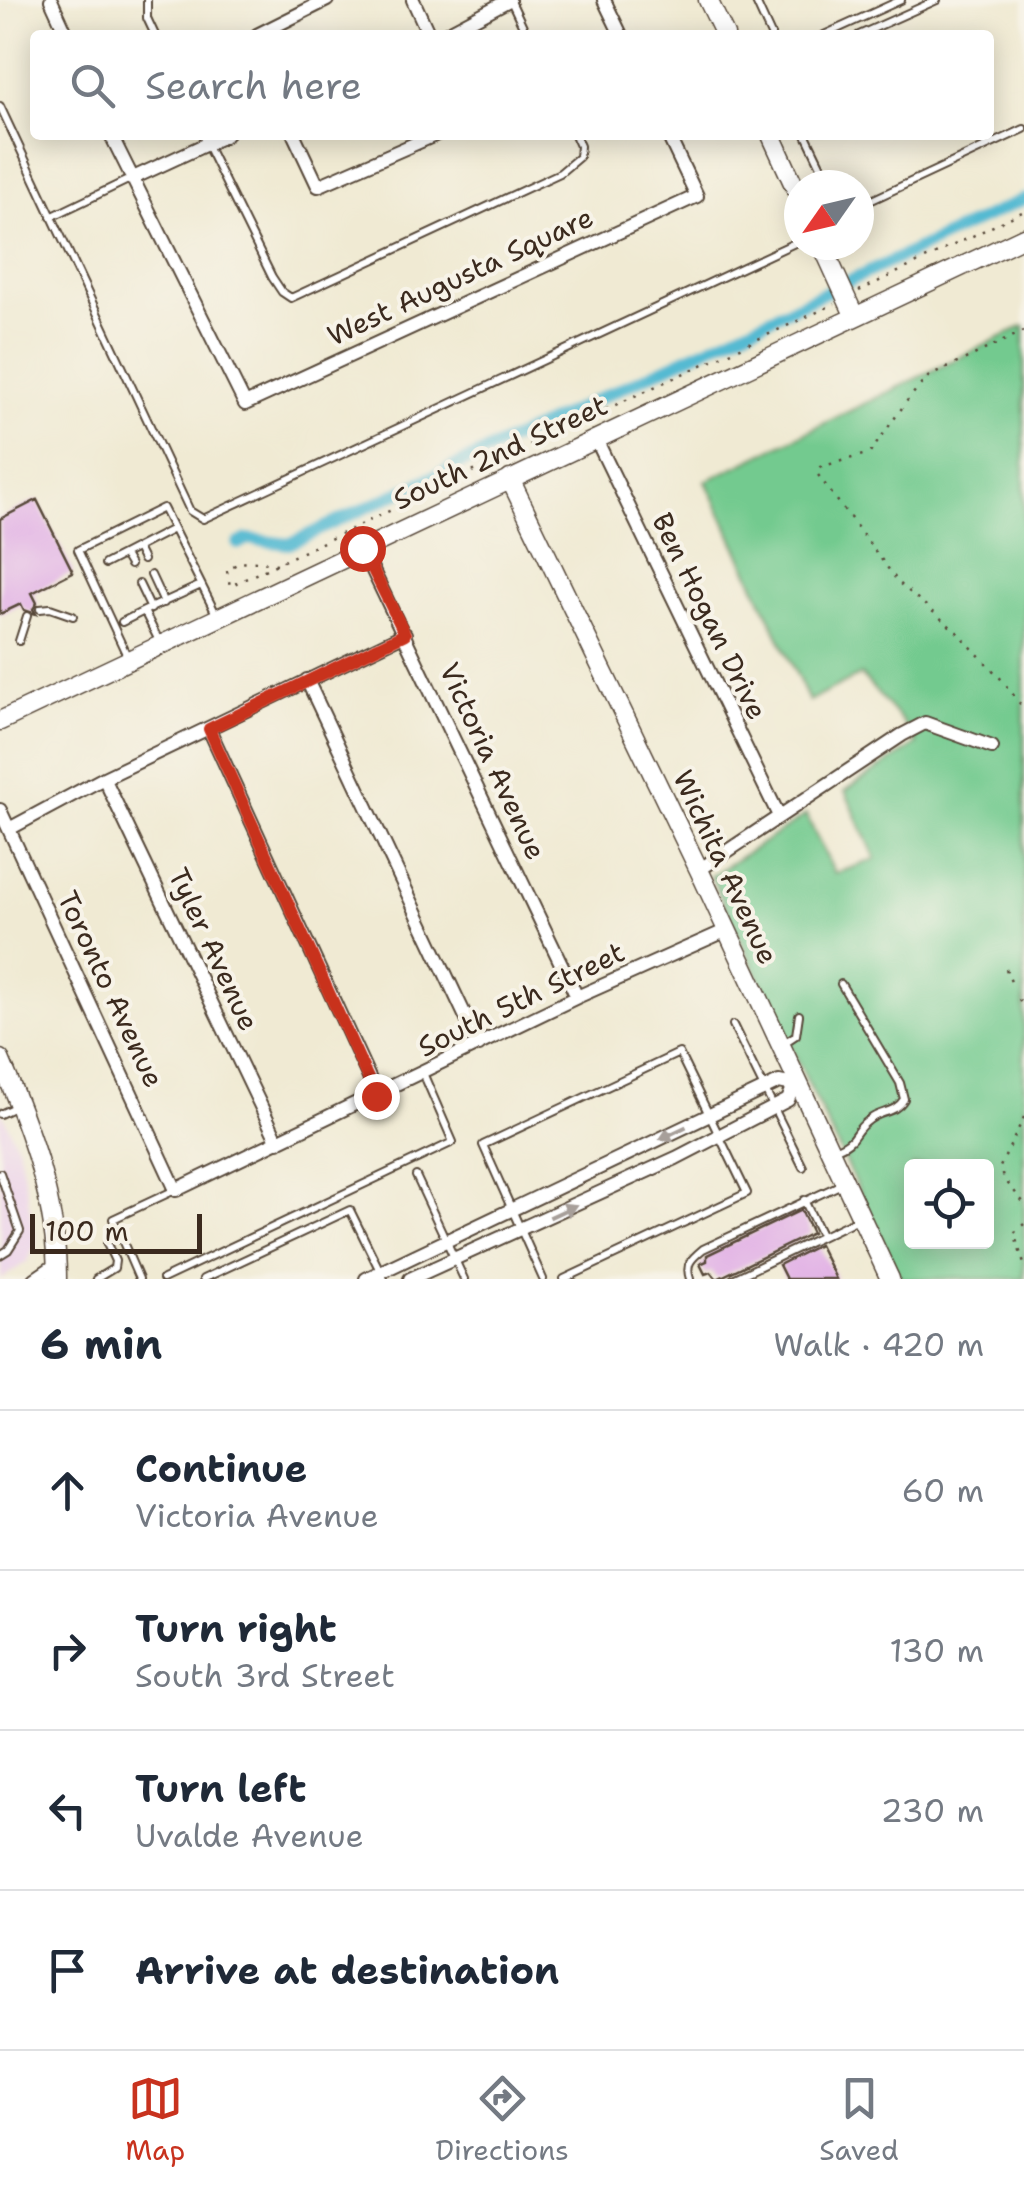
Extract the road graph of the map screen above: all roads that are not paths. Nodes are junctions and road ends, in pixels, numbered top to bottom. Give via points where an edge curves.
1 (51, 0) edge
2 (147, 0) edge
3 (326, 0) edge
4 (413, 0) edge
5 (510, 0) edge
6 (604, 0) edge
7 (708, 0) edge
8 (755, 0) edge
9 (901, 0) edge
10 (937, 0) edge
11 (65, 30) edge
12 (153, 30) edge
13 (268, 30) edge
14 (427, 30) edge
15 (453, 30) edge
16 (525, 30) edge
17 (619, 30) edge
18 (722, 30) edge
19 (769, 30) edge
20 (835, 30) edge
21 (870, 30) edge
22 (0, 106) edge
23 (1024, 128) edge
24 (114, 140) edge
25 (204, 140) edge
26 (296, 140) edge
27 (424, 140) edge
28 (577, 140) edge
29 (670, 140) edge
30 (773, 140) edge
31 (808, 140) edge
32 (787, 170) edge
33 (823, 170) edge
34 (131, 179) junction
35 (874, 199) edge
36 (52, 217) junction
37 (1024, 236) edge
38 (784, 248) edge
39 (829, 260) edge
40 (847, 297) junction
41 (596, 437) junction
42 (510, 479) junction
43 (174, 529) junction
44 (137, 548) junction
45 (362, 548) junction
46 (124, 555) junction
47 (143, 560) dead end
48 (105, 564) dead end
49 (130, 565) dead end
50 (151, 575) dead end
51 (139, 584) dead end
52 (201, 585) junction
53 (164, 602) junction
54 (40, 609) dead end
55 (147, 610) junction
56 (27, 616) dead end
57 (74, 616) dead end
58 (217, 617) junction
59 (122, 622) dead end
60 (405, 634) junction
61 (19, 641) dead end
62 (160, 644) junction
63 (128, 659) junction
64 (308, 680) junction
65 (2, 715) edge
66 (209, 729) junction
67 (992, 748) dead end
68 (104, 778) junction
69 (0, 810) edge
70 (779, 816) junction
71 (9, 830) junction
72 (699, 870) junction
73 (726, 931) junction
74 (841, 984) dead end
75 (577, 996) junction
76 (798, 1014) dead end
77 (733, 1025) dead end
78 (479, 1045) junction
79 (780, 1046) junction
80 (0, 1058) edge
81 (423, 1073) junction
82 (764, 1089) junction
83 (376, 1096) junction
84 (19, 1104) junction
85 (772, 1107) junction
86 (0, 1114) edge
87 (712, 1115) junction
88 (720, 1135) junction
89 (278, 1142) junction
90 (830, 1151) junction
91 (803, 1167) dead end
92 (0, 1172) edge
93 (416, 1176) dead end
94 (844, 1183) junction
95 (176, 1190) junction
96 (804, 1200) junction
97 (511, 1212) junction
98 (861, 1218) junction
99 (520, 1230) junction
100 (822, 1236) junction
101 (446, 1243) junction
102 (107, 1244) dead end
103 (0, 1254) edge
104 (454, 1259) junction
105 (57, 1272) edge
106 (214, 1276) edge
107 (382, 1276) edge
108 (34, 1279) edge
109 (96, 1279) edge
110 (139, 1279) edge
111 (163, 1279) edge
112 (203, 1279) edge
113 (366, 1279) edge
114 (410, 1279) edge
115 (464, 1279) edge
116 (543, 1279) edge
117 (564, 1279) edge
118 (690, 1279) edge
119 (733, 1279) edge
120 (890, 1279) edge

1 - 11 street
2 - 12 lane
3 - 13 street
4 - 14 street
5 - 15 street
5 - 16 lane
6 - 17 street
7 - 18 main road
8 - 19 lane
9 - 20 lane
10 - 21 lane
22 - 36 lane
23 - 35 lane
24 - 34 street
25 - 28 lane via 272,278 291,298 560,173 578,157
25 - 34 street
26 - 27 street via 318,186
29 - 34 street, West Augusta Square via 698,196 245,404
30 - 32 main road
31 - 33 lane
34 - 36 lane
36 - 38 lane via 190,511 203,519
37 - 40 main road, South 2nd Street
39 - 40 main road
40 - 41 main road, South 2nd Street
41 - 42 main road, South 2nd Street
41 - 70 street, Ben Hogan Drive
42 - 45 main road, South 2nd Street
42 - 72 main road, Wichita Avenue
43 - 44 lane
43 - 52 lane
43 - 63 lane via 163,508 78,550
44 - 46 lane
44 - 47 lane
45 - 58 main road, South 2nd Street
45 - 60 street, Victoria Avenue
46 - 48 lane
46 - 49 lane
50 - 53 lane
51 - 55 lane
52 - 53 lane
52 - 58 lane
53 - 55 lane
54 - 57 lane
55 - 59 lane
55 - 62 lane
56 - 61 lane
58 - 62 main road, South 2nd Street
60 - 64 street
60 - 75 street, Victoria Avenue
62 - 63 main road, South 2nd Street
63 - 65 main road, South 2nd Street
64 - 66 street
64 - 78 street
66 - 68 street
66 - 83 street
67 - 70 street via 925,723
68 - 71 street
68 - 89 street, Tyler Avenue
69 - 71 street, Toronto Avenue
70 - 72 street
71 - 95 street, Toronto Avenue
72 - 73 main road, Wichita Avenue
73 - 75 street, South 5th Street
73 - 79 main road, Wichita Avenue
74 - 90 lane via 904,1099 896,1110 867,1121 852,1142
75 - 78 street, South 5th Street
76 - 79 lane via 796,1035
77 - 82 lane
78 - 81 street, South 5th Street
79 - 90 main road, Wichita Avenue
80 - 84 main road
81 - 83 street, South 5th Street
81 - 111 lane via 453,1142
82 - 85 lane
82 - 85 street via 778,1082 794,1085 788,1100
82 - 87 street
83 - 89 street, South 5th Street
84 - 86 lane
84 - 105 main road via 42,1167
85 - 88 street
85 - 91 lane
87 - 88 lane
87 -> 97 street
87 - 97 lane via 679,1052 487,1141 482,1148
99 -> 88 street
88 - 117 lane via 748,1192 744,1196
89 - 95 street, South 5th Street
90 - 94 main road, Wichita Avenue
92 - 103 lane via 20,1231
93 - 101 lane
94 - 96 lane
94 - 98 main road, Wichita Avenue
95 - 110 lane via 113,1219
96 - 100 lane
96 - 118 lane via 703,1250 690,1260
97 - 99 lane
97 - 101 street
98 - 100 lane
98 - 120 main road, Wichita Avenue
99 - 104 street
99 - 116 lane
100 - 119 lane
101 - 104 lane
101 - 107 street
102 - 109 lane via 114,1268
104 - 114 street
104 - 115 lane
105 - 108 street
106 - 107 lane via 350,1210
106 - 112 lane
107 - 113 street

